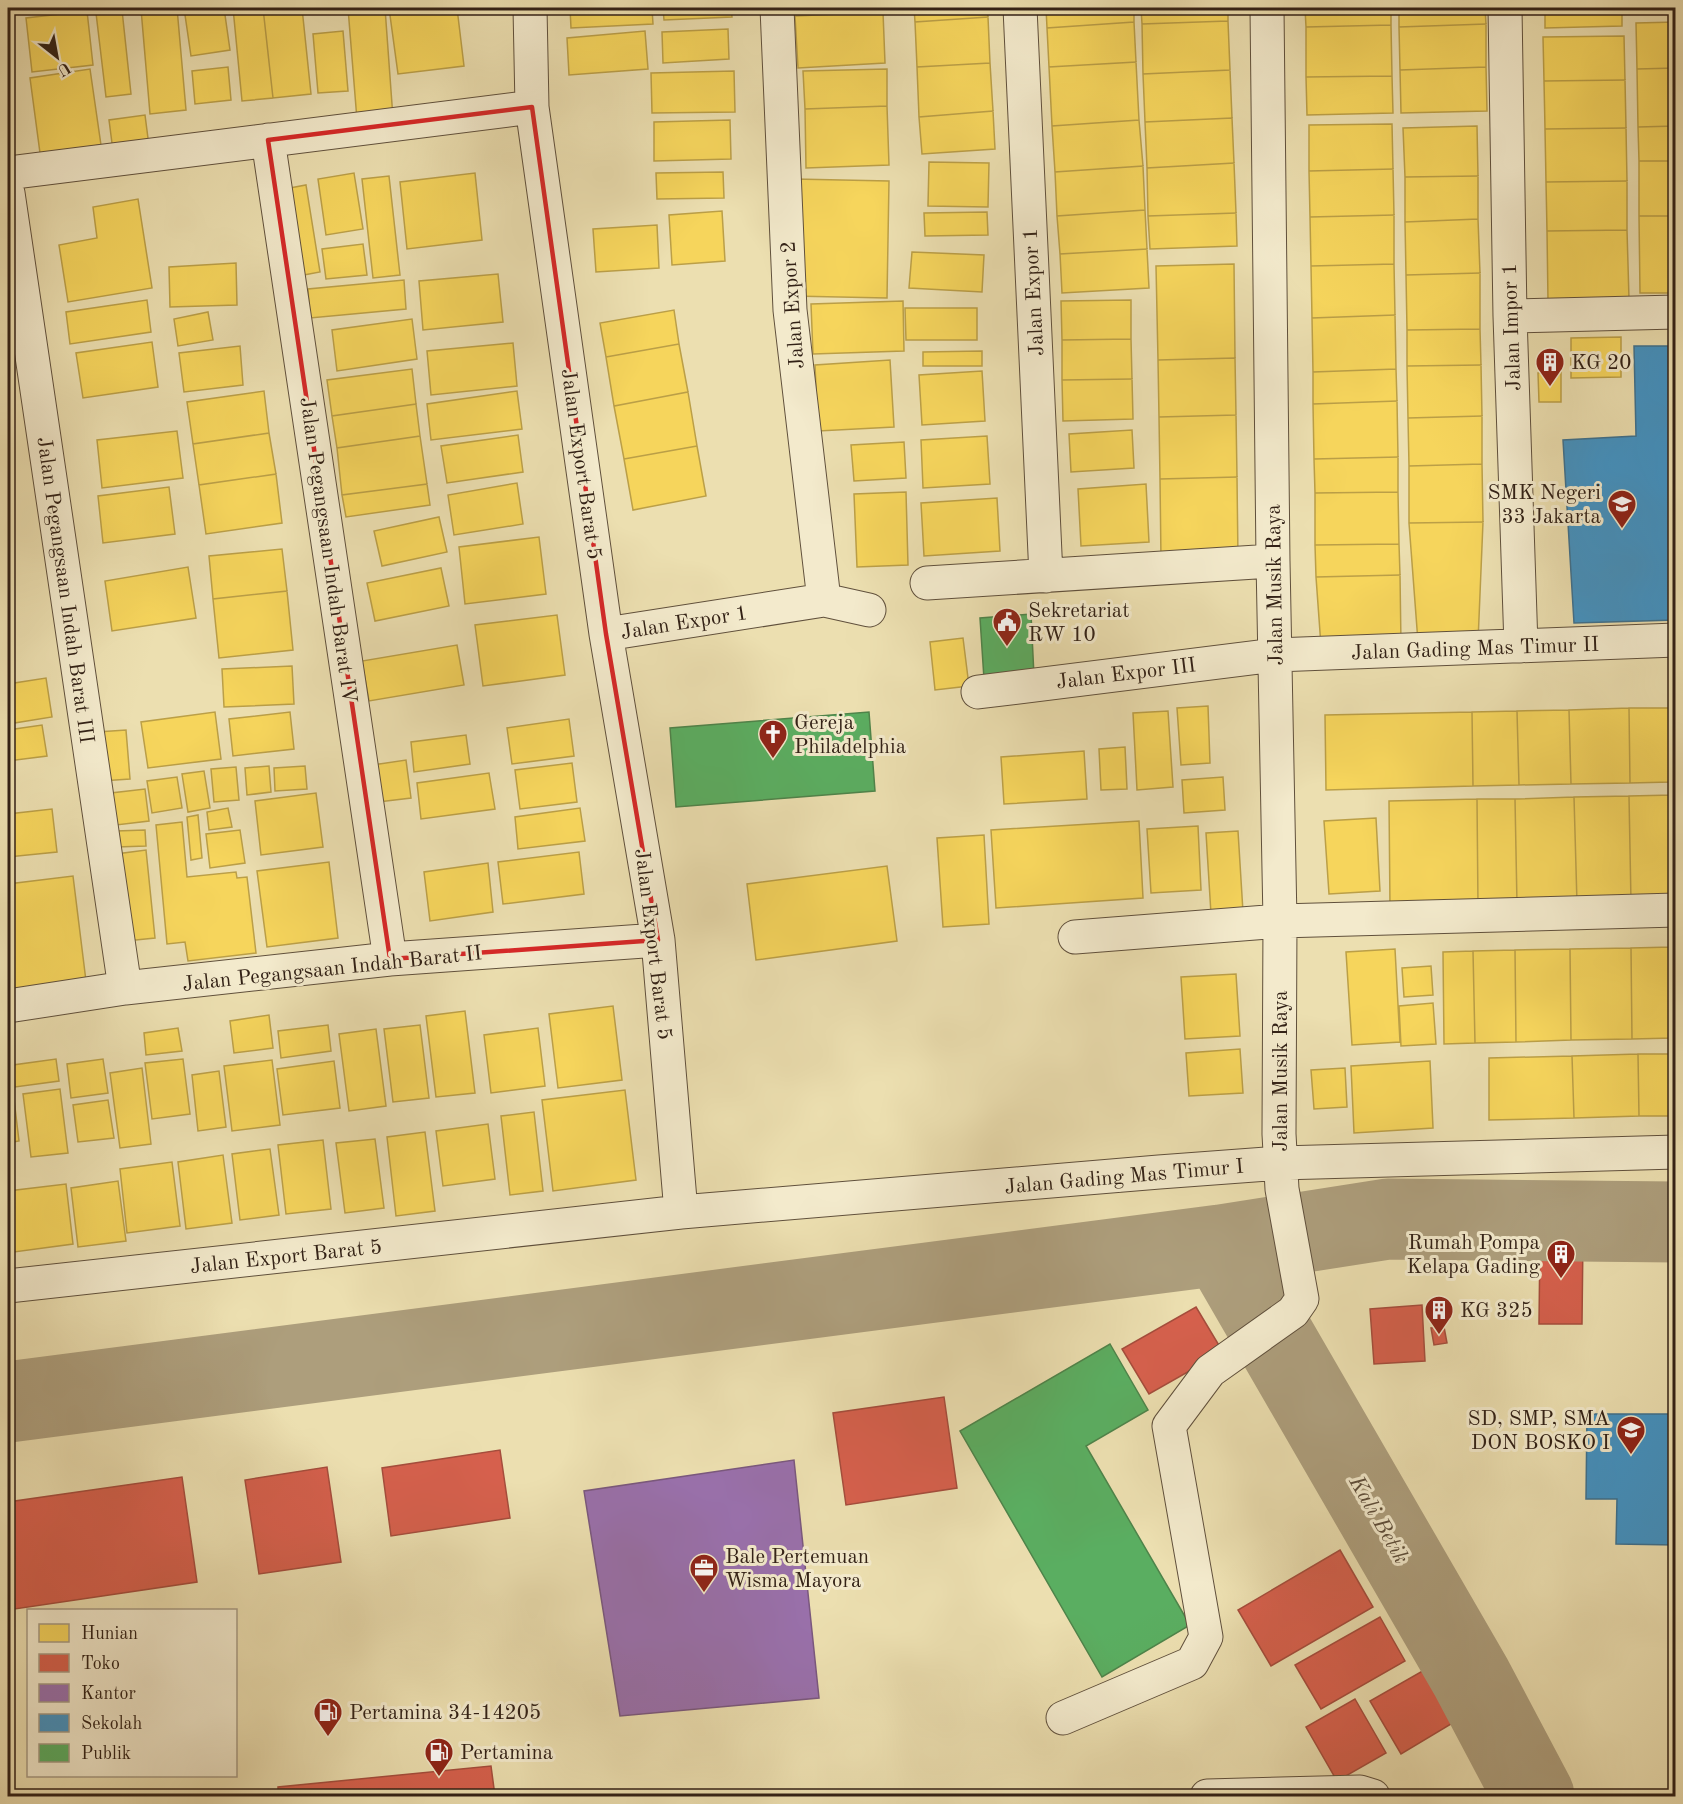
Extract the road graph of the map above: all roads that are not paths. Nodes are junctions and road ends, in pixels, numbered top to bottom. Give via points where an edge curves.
1 (530, 8) edge
2 (777, 8) edge
3 (1020, 8) edge
4 (1268, 8) edge
5 (1505, 8) edge
6 (532, 106) junction
7 (268, 140) junction
8 (8, 173) edge
9 (8, 193) edge
10 (1676, 312) edge
11 (1510, 316) junction
12 (1274, 561) junction
13 (1046, 576) junction
14 (927, 583) dead end
15 (824, 600) junction
16 (869, 610) dead end
17 (606, 634) junction
18 (1676, 640) edge
19 (1521, 646) junction
20 (1275, 655) junction
21 (978, 692) dead end
22 (1676, 910) edge
23 (1280, 921) junction
24 (1075, 937) dead end
25 (658, 940) junction
26 (390, 959) junction
27 (125, 988) junction
28 (8, 1006) edge
29 (1676, 1152) edge
30 (1281, 1176) junction
31 (681, 1212) junction
32 (8, 1286) edge
33 (1063, 1718) dead end
34 (1207, 1797) edge
35 (1373, 1797) edge

1 - 6 street, Jalan Export Barat 5
2 - 15 street, Jalan Expor 2 via 790,310
3 - 13 street, Jalan Expor 1
4 - 12 street, Jalan Musik Raya
5 - 11 street, Jalan Impor 1
6 - 7 street
6 - 17 street, Jalan Export Barat 5
7 - 8 street
7 - 26 street, Jalan Pegangsaan Indah Barat IV
9 - 27 street, Jalan Pegangsaan Indah Barat III
10 - 11 street
11 - 19 street, Jalan Impor 1
12 - 13 street
12 - 20 street, Jalan Musik Raya
13 - 14 street
15 - 16 street, Jalan Expor 1
15 - 17 street, Jalan Expor 1
17 - 25 street, Jalan Export Barat 5
18 - 19 street, Jalan Gading Mas Timur II
19 - 20 street, Jalan Gading Mas Timur II
20 - 21 street, Jalan Expor III
20 - 23 street, Jalan Musik Raya
22 - 23 street
23 - 24 street
23 - 30 street, Jalan Musik Raya
25 - 26 street, Jalan Pegangsaan Indah Barat II
25 - 31 street, Jalan Export Barat 5
26 - 27 street, Jalan Pegangsaan Indah Barat II
27 - 28 street, Jalan Pegangsaan Indah Barat II
29 - 30 street, Jalan Gading Mas Timur I
30 - 31 street, Jalan Gading Mas Timur I
30 - 33 street, Jalan Musik Raya via 1302,1299 1293,1312 1210,1371 1169,1426 1206,1637 1192,1663
31 - 32 street, Jalan Export Barat 5
34 - 35 street via 1359,1792

